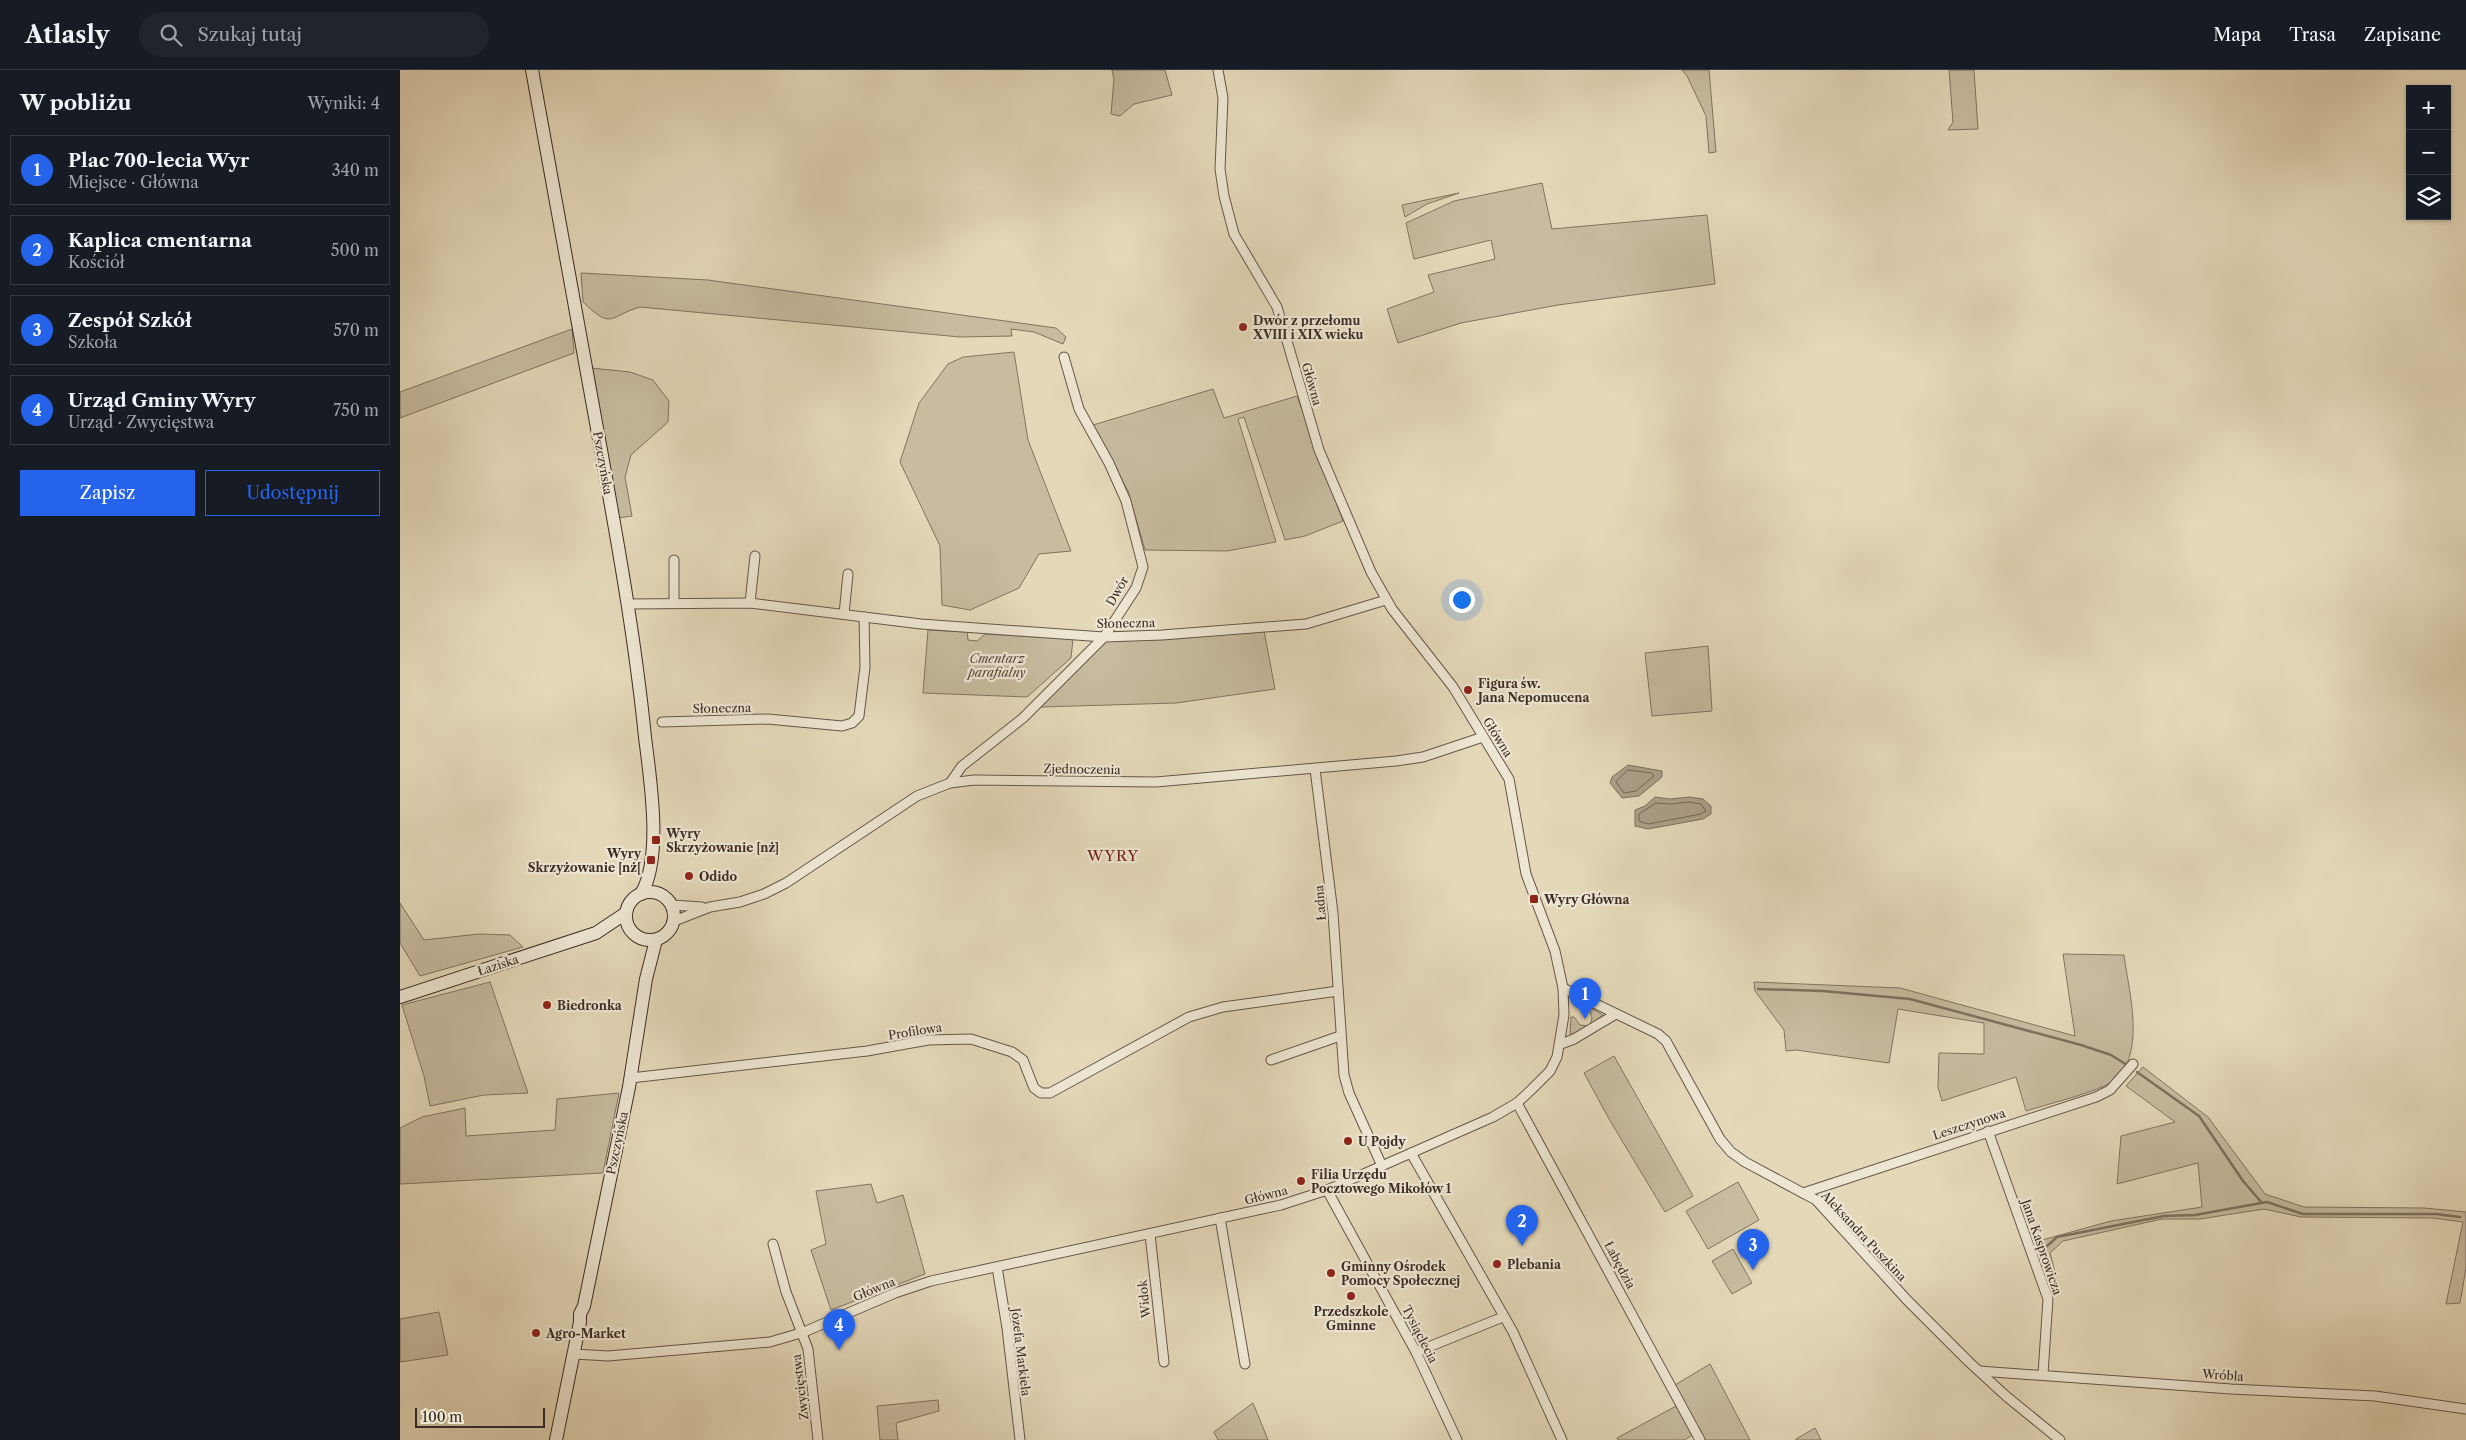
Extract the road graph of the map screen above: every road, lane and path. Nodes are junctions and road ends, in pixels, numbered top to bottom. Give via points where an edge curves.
1 (532, 70) edge
2 (1218, 70) edge
3 (1064, 358) dead end
4 (755, 556) dead end
5 (674, 560) dead end
6 (848, 574) dead end
7 (1386, 600) junction
8 (674, 603) junction
9 (750, 603) junction
10 (628, 604) junction
11 (844, 614) junction
12 (864, 616) junction
13 (1104, 637) junction
14 (662, 722) dead end
15 (1483, 737) junction
16 (1315, 769) junction
17 (950, 783) junction
18 (651, 860) junction
19 (641, 894) junction
20 (661, 895) junction
21 (672, 906) junction
22 (710, 907) junction
23 (626, 913) junction
24 (674, 921) junction
25 (596, 933) junction
26 (635, 934) junction
27 (656, 940) junction
28 (646, 979) junction
29 (1563, 988) junction
30 (1338, 991) junction
31 (400, 997) edge
32 (1616, 1014) junction
33 (1340, 1036) junction
34 (1561, 1044) junction
35 (1271, 1060) dead end
36 (2133, 1064) dead end
37 (631, 1078) junction
38 (1517, 1103) junction
39 (1988, 1131) junction
40 (1411, 1153) junction
41 (1382, 1166) junction
42 (1327, 1190) junction
43 (1802, 1192) junction
44 (1220, 1218) junction
45 (1150, 1234) junction
46 (773, 1244) dead end
47 (996, 1267) junction
48 (1503, 1317) junction
49 (804, 1332) junction
50 (1416, 1352) junction
51 (574, 1354) junction
52 (1164, 1362) dead end
53 (1245, 1364) dead end
54 (1979, 1370) junction
55 (2044, 1374) junction
56 (2466, 1409) edge
57 (556, 1440) edge
58 (818, 1440) edge
59 (1020, 1440) edge
60 (1457, 1440) edge
61 (1562, 1440) edge
62 (1700, 1440) edge
63 (2060, 1440) edge

1 - 10 main road, Pszczyńska
2 - 7 street, Główna via 1223,98 1220,170 1234,234 1277,307 1319,450 1349,524
3 - 13 street, Dwór via 1080,409 1110,463 1126,501 1143,568 1136,588
4 - 9 street
5 - 8 street
6 - 11 street
7 - 13 street, Słoneczna via 1306,624
7 - 15 street, Główna via 1453,687
8 - 9 street, Słoneczna
8 - 10 street, Słoneczna
9 - 11 street, Słoneczna
10 - 18 main road, Pszczyńska via 653,807
11 - 12 street, Słoneczna
12 - 13 street, Słoneczna via 921,624
12 - 14 street, Słoneczna via 864,667 859,716 852,723 842,726 768,719
13 - 17 street, Dwór via 1023,718 962,766
15 - 16 street, Zjednoczenia via 1423,757
15 - 29 street, Główna via 1508,779 1526,874 1555,951
16 - 17 street, Zjednoczenia via 1156,782 974,780
16 - 30 street, Ładna via 1334,913
17 - 22 street, Zjednoczenia via 917,796 786,883 740,902
18 - 19 main road, Pszczyńska
18 - 20 main road, Pszczyńska
19 - 20 main road
19 - 23 main road
20 - 21 main road
21 - 22 street, Zjednoczenia
21 - 24 main road
22 - 24 street, Zjednoczenia
23 - 25 main road, Łaziska
23 - 26 main road
24 - 27 main road via 668,933
25 - 26 main road, Łaziska
25 - 31 main road, Łaziska
26 - 27 main road
26 - 28 main road, Pszczyńska via 642,948
27 - 28 main road, Pszczyńska
28 - 37 main road, Pszczyńska
29 - 32 street, Aleksandra Puszkina
29 - 34 street, Główna
30 - 33 street, Ładna
30 - 37 street, Profilowa via 1223,1007 1189,1017 1050,1093 1041,1093 1034,1088 1023,1060 1012,1052 971,1039 928,1040 861,1052
32 - 34 street
32 - 43 street, Aleksandra Puszkina via 1647,1027 1666,1041 1720,1139 1731,1152
33 - 35 street
33 - 41 street, Ładna via 1349,1093
34 - 38 street, Główna via 1550,1071
36 - 39 street, Leszczynowa via 2110,1090 2096,1097
37 - 51 main road, Pszczyńska
38 - 40 street, Główna
38 - 62 street, Łabędzia
39 - 43 street, Leszczynowa
39 - 55 street, Jana Kasprowicza via 2048,1299
40 - 41 street, Główna
40 - 48 street
41 - 42 street, Główna
42 - 44 street, Główna via 1281,1205
42 - 50 street, Tysiąclecia
43 - 54 street, Aleksandra Puszkina via 1816,1200 1907,1300
44 - 45 street, Główna
44 - 53 street
45 - 47 street, Główna
45 - 52 street, Widok
46 - 49 street via 789,1300
47 - 49 street, Główna via 931,1281 895,1293
47 - 59 street, Józefa Markiela via 1007,1328
48 - 50 street
48 - 61 street via 1525,1357
49 - 51 street, Główna via 770,1342 608,1356
49 - 58 street, Zwycięstwa
50 - 60 street, Tysiąclecia
51 - 57 main road, Pszczyńska
54 - 55 street, Wróbla
54 - 63 street, Aleksandra Puszkina
55 - 56 street, Wróbla via 2231,1389 2375,1396

